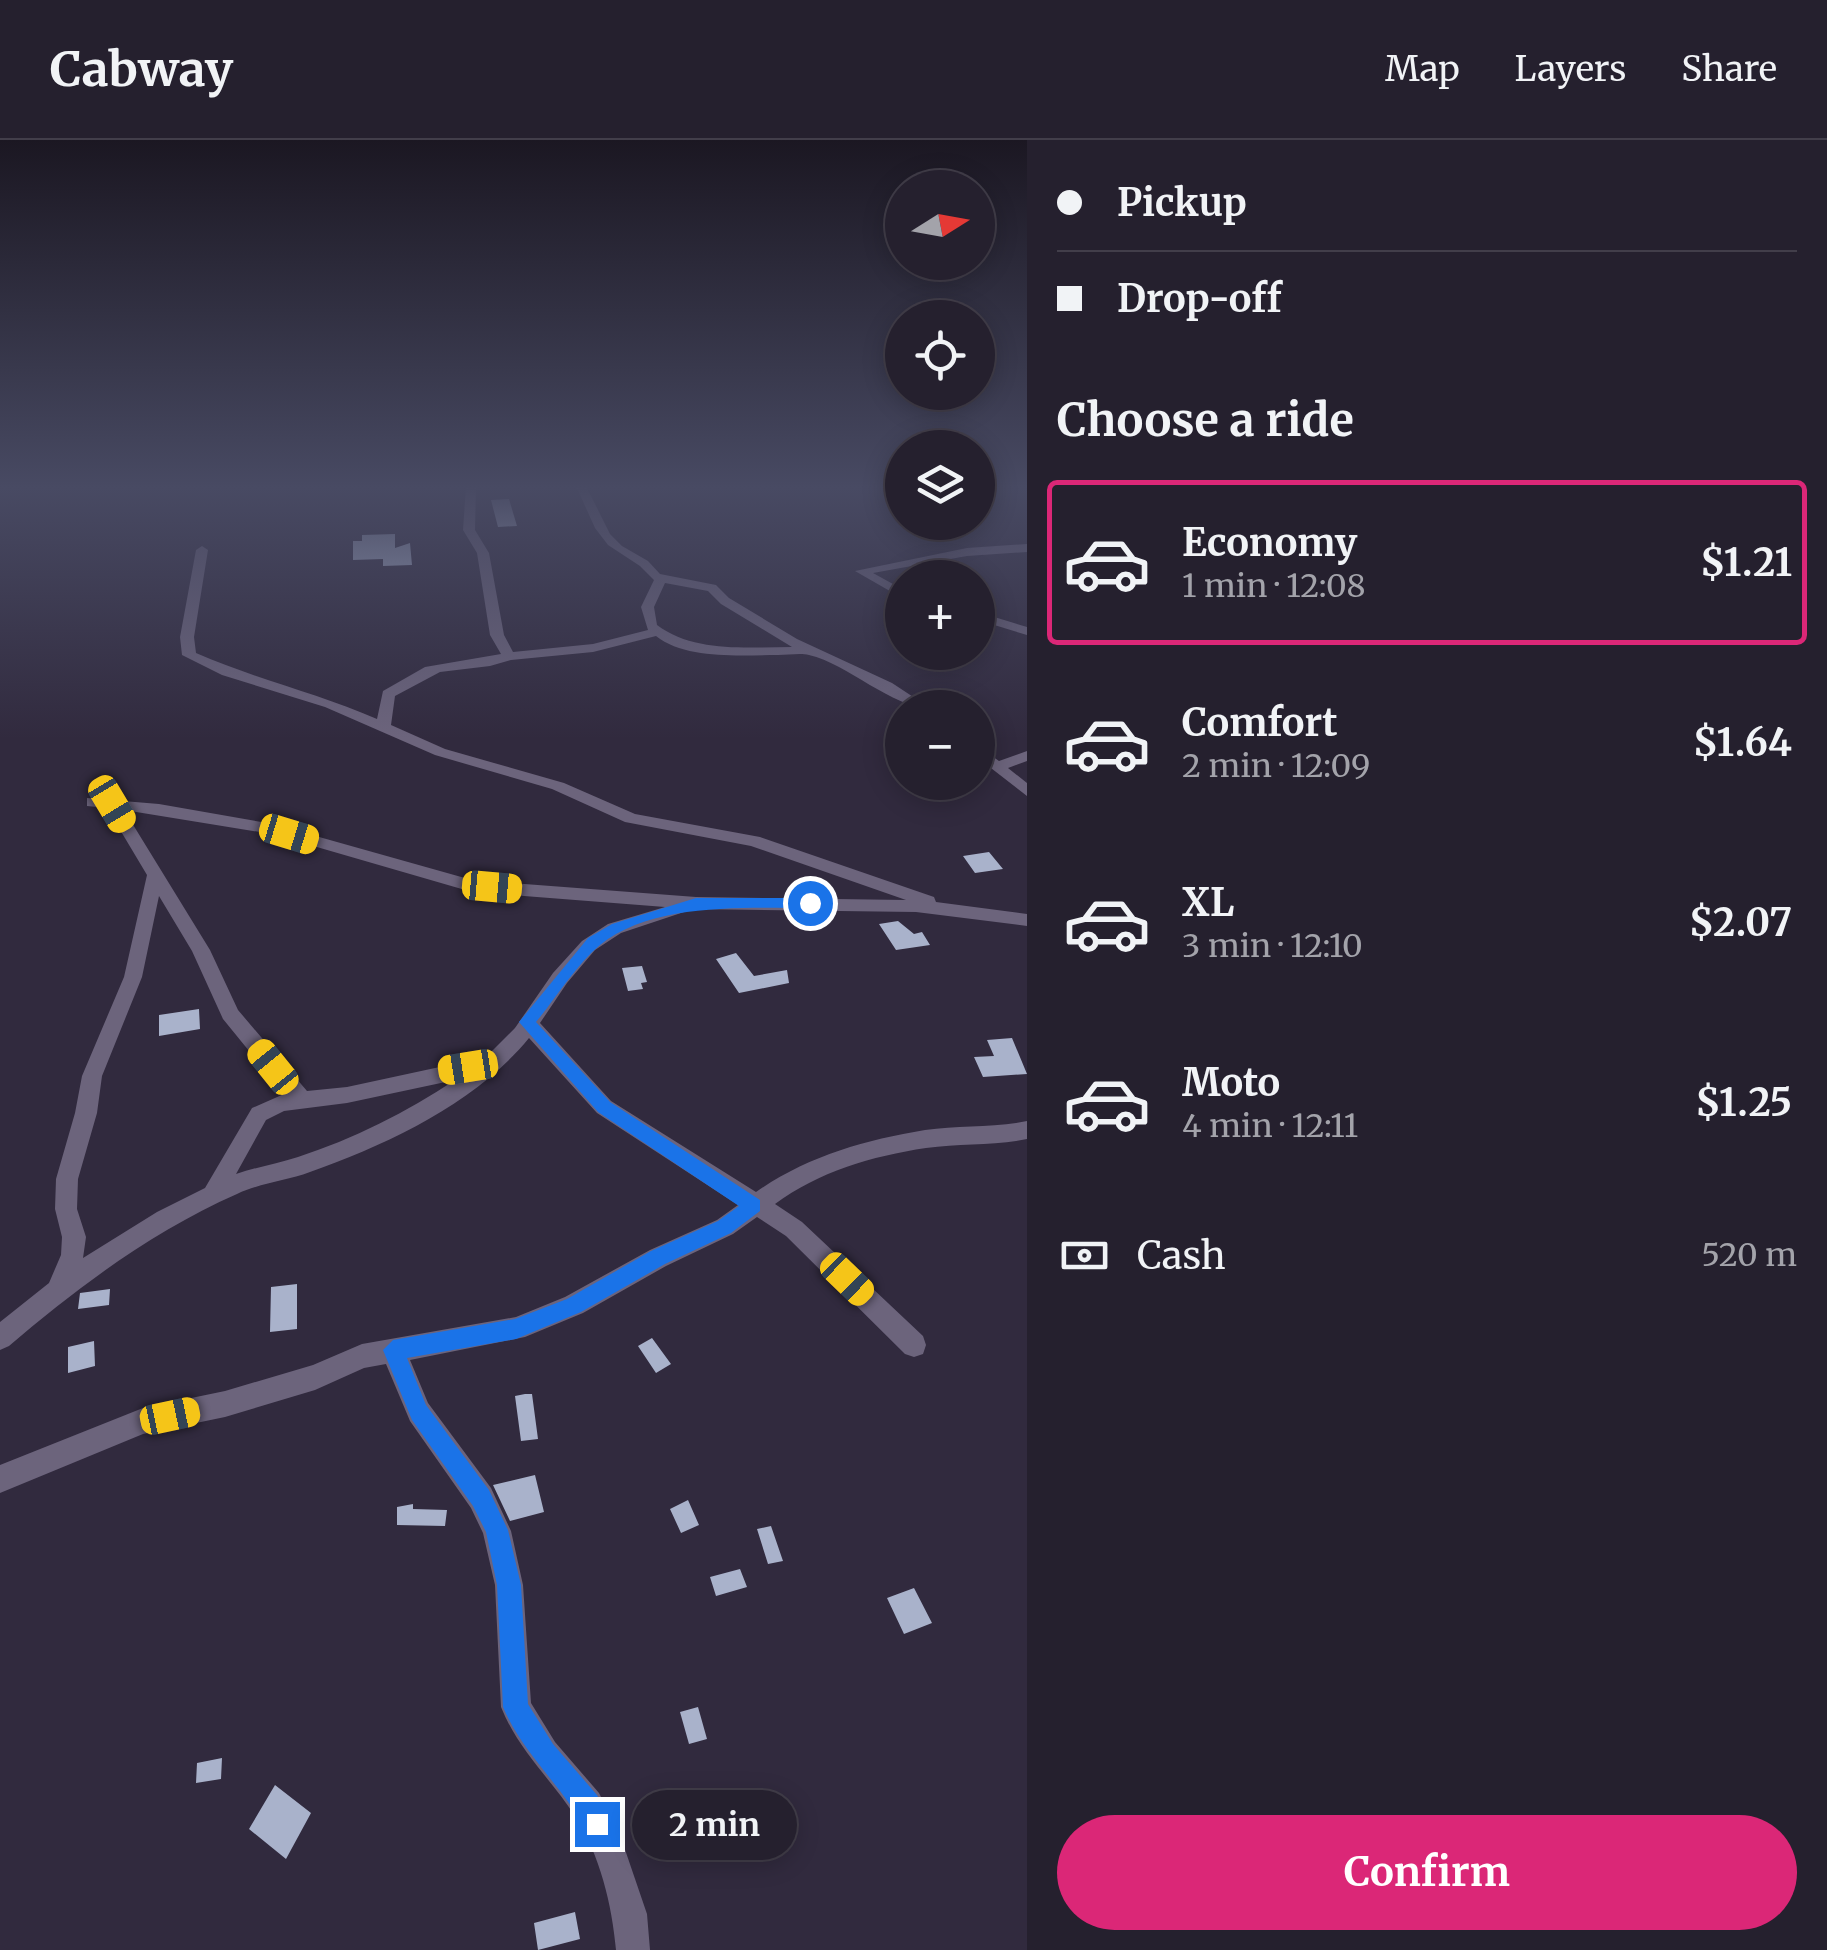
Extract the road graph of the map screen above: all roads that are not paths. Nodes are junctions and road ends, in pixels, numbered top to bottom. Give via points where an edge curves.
1 (198, 570) edge
2 (486, 570) edge
3 (654, 570) edge
4 (864, 570) edge
5 (661, 579) junction
6 (885, 584) edge
7 (995, 621) edge
8 (1027, 630) edge
9 (657, 632) junction
10 (814, 651) junction
11 (509, 656) junction
12 (889, 690) edge
13 (383, 726) junction
14 (1027, 756) edge
15 (995, 764) edge
16 (998, 766) junction
17 (1027, 791) edge
18 (155, 875) junction
19 (696, 903) junction
20 (962, 913) junction
21 (1027, 920) edge
22 (526, 1022) junction
23 (492, 1064) junction
24 (300, 1098) junction
25 (1027, 1130) edge
26 (213, 1195) junction
27 (753, 1206) junction
28 (60, 1285) junction
29 (0, 1338) edge
30 (914, 1346) dead end
31 (393, 1350) junction
32 (0, 1479) edge
33 (633, 1950) edge

1 - 13 street via 189,655
2 - 11 street via 497,635
3 - 5 street
4 - 6 street
5 - 9 street via 648,605
5 - 10 street via 712,588
7 - 8 street
9 - 10 street via 722,652
9 - 11 street via 593,648
10 - 12 street
11 - 13 street via 413,679 388,694
13 - 20 street via 631,818 754,841
14 - 16 street
15 - 16 street
16 - 17 street
18 - 19 street via 102,803 274,829 472,886
18 - 24 street via 230,1014
18 - 28 street via 132,977 92,1076 67,1179 73,1255
19 - 20 street via 873,904
19 - 22 street via 607,932
20 - 21 street
22 - 23 street
22 - 27 street via 604,1107
23 - 24 street via 347,1095
23 - 26 street via 395,1125 303,1166
24 - 26 street via 259,1114
25 - 27 street via 926,1139 850,1156 796,1177
26 - 28 street
27 - 30 street via 794,1230
27 - 31 street via 574,1305 516,1329
28 - 29 street
31 - 32 street via 225,1404 143,1422
31 - 33 street via 419,1412 497,1530 509,1585 516,1707 607,1844 630,1914

